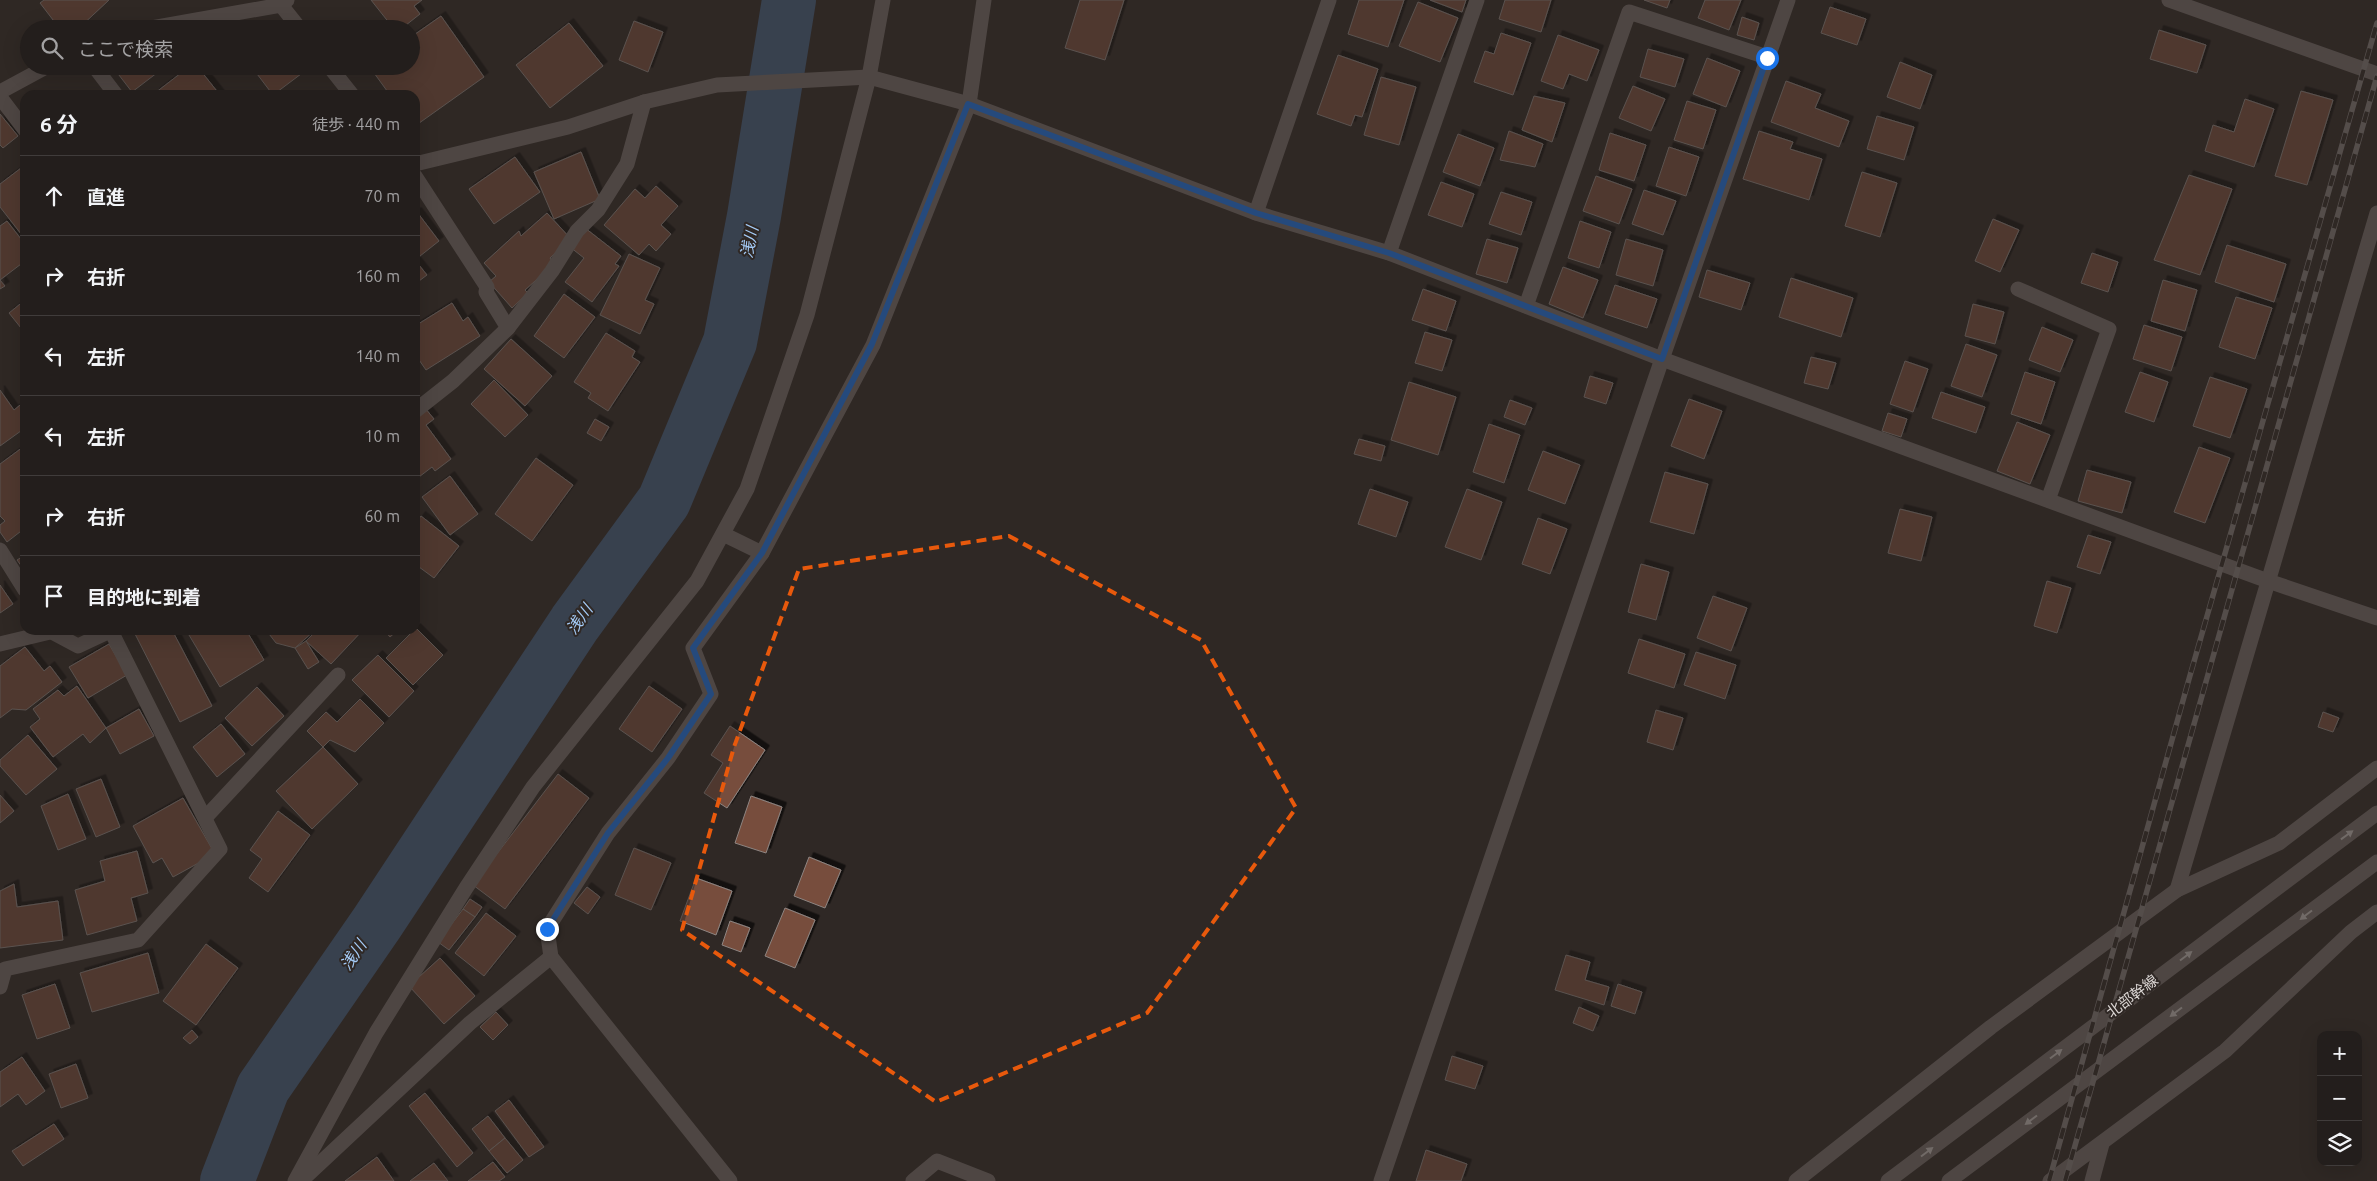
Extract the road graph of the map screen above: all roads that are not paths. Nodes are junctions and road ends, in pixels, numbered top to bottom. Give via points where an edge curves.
1 (883, 0) edge
2 (984, 0) edge
3 (1329, 0) edge
4 (1477, 0) edge
5 (1788, 0) edge
6 (2168, 0) edge
7 (281, 2) edge
8 (191, 20) edge
9 (294, 20) edge
10 (1767, 58) junction
11 (2377, 74) edge
12 (31, 75) edge
13 (101, 75) edge
14 (337, 75) edge
15 (869, 77) junction
16 (112, 90) edge
17 (348, 90) edge
18 (0, 92) edge
19 (0, 97) edge
20 (644, 102) junction
21 (968, 104) junction
22 (20, 123) edge
23 (420, 163) edge
24 (420, 184) edge
25 (1256, 213) junction
26 (2377, 213) edge
27 (1389, 253) junction
28 (2018, 289) dead end
29 (1526, 306) junction
30 (508, 328) junction
31 (1662, 359) junction
32 (420, 406) edge
33 (2048, 500) junction
34 (723, 534) junction
35 (0, 550) edge
36 (762, 553) junction
37 (2268, 581) junction
38 (20, 582) edge
39 (2377, 618) edge
40 (34, 635) edge
41 (57, 635) edge
42 (101, 635) edge
43 (114, 635) edge
44 (0, 644) edge
45 (338, 675) dead end
46 (2377, 768) edge
47 (2377, 813) edge
48 (205, 818) junction
49 (2377, 862) edge
50 (2177, 890) junction
51 (2377, 912) edge
52 (551, 957) junction
53 (0, 987) edge
54 (2102, 1144) junction
55 (295, 1181) edge
56 (301, 1181) edge
57 (730, 1181) edge
58 (913, 1181) edge
59 (988, 1181) edge
60 (1381, 1181) edge
61 (1796, 1181) edge
62 (1888, 1181) edge
63 (1949, 1181) edge
64 (2050, 1181) edge
65 (2092, 1181) edge

1 - 15 street
2 - 21 street
3 - 25 street
4 - 27 street
5 - 10 street
6 - 11 street
7 - 8 street
7 - 9 street
10 - 29 street via 1629,12
10 - 31 street
12 - 18 street
13 - 16 street
14 - 17 street
15 - 20 street via 717,85
15 - 21 street
15 - 34 street via 807,315 747,489
19 - 22 street
20 - 23 street via 568,127
20 - 30 street via 627,164 598,210 577,231 552,271
21 - 25 street
21 - 36 street via 872,344
24 - 30 street via 487,287 486,292
25 - 27 street
26 - 37 street
27 - 29 street
28 - 33 street via 2109,329
29 - 31 street
30 - 32 street via 453,381
31 - 33 street
31 - 60 street
33 - 37 street
34 - 36 street
34 - 55 street via 697,581 533,787 481,865 376,1033
35 - 38 street
36 - 52 street via 693,648 711,694 668,758 608,833 547,929
37 - 39 street
37 - 50 street
40 - 44 street
41 - 42 street via 78,646
43 - 48 street
45 - 48 street
46 - 50 street via 2278,842
62 -> 47 street, 北部幹線
48 - 53 street via 220,849 138,940 5,969
49 -> 63 street
50 - 61 street via 1991,1027
51 - 54 street via 2351,932 2225,1051
52 - 56 street via 470,1023
52 - 57 street
54 - 64 street
54 - 65 street
58 - 59 street via 938,1162

